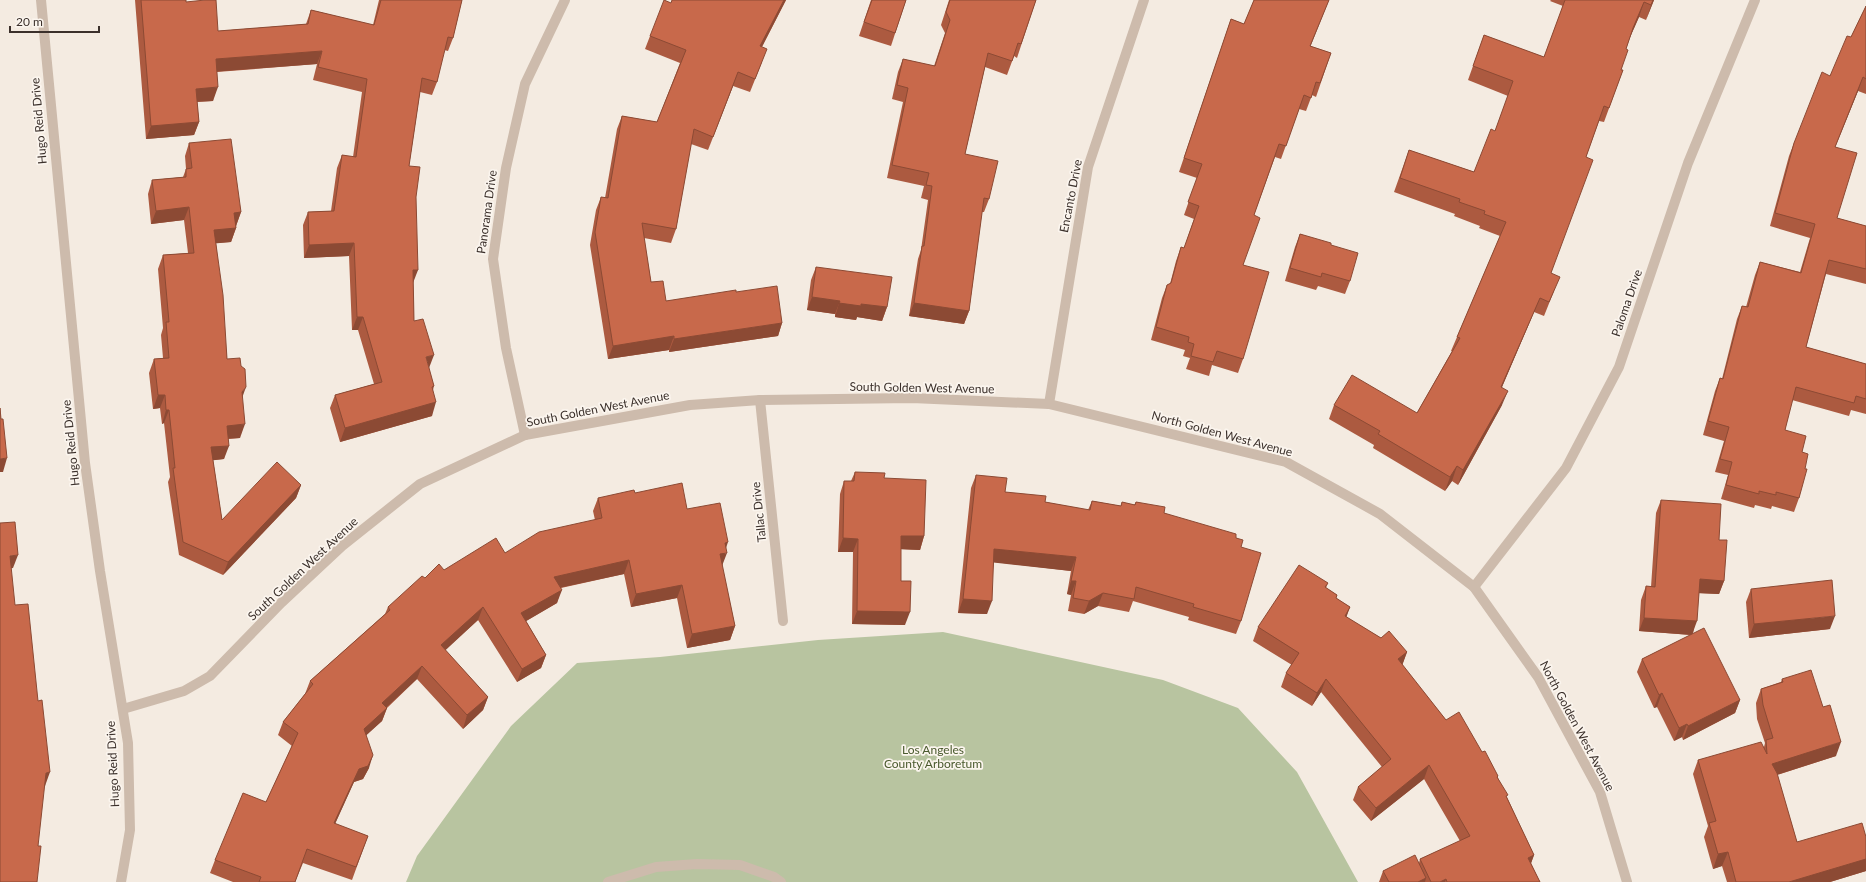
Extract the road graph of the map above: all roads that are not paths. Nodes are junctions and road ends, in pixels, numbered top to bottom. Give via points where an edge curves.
1 (41, 0) edge
2 (566, 0) edge
3 (1144, 0) edge
4 (1755, 0) edge
5 (760, 400) junction
6 (1049, 404) junction
7 (525, 435) junction
8 (1474, 587) junction
9 (783, 622) dead end
10 (123, 709) junction
11 (121, 882) edge
12 (608, 882) edge
13 (780, 882) edge
14 (1627, 882) edge

1 - 10 street, Hugo Reid Drive via 85,463
2 - 7 street, Panorama Drive via 525,84 506,168 493,258 506,348
3 - 6 street, Encanto Drive via 1088,167
4 - 8 street, Paloma Drive via 1688,163 1619,367 1566,468
5 - 6 street, South Golden West Avenue via 912,398
5 - 7 street, South Golden West Avenue via 690,405
5 - 9 street, Tallac Drive
6 - 8 street, North Golden West Avenue via 1286,462 1380,514
7 - 10 street, South Golden West Avenue via 420,484 342,546 281,603 210,676 184,691
8 - 14 street, North Golden West Avenue via 1538,677 1600,792
10 - 11 street, Hugo Reid Drive via 128,743 130,830
12 - 13 street via 656,867 697,864 740,865 774,877

